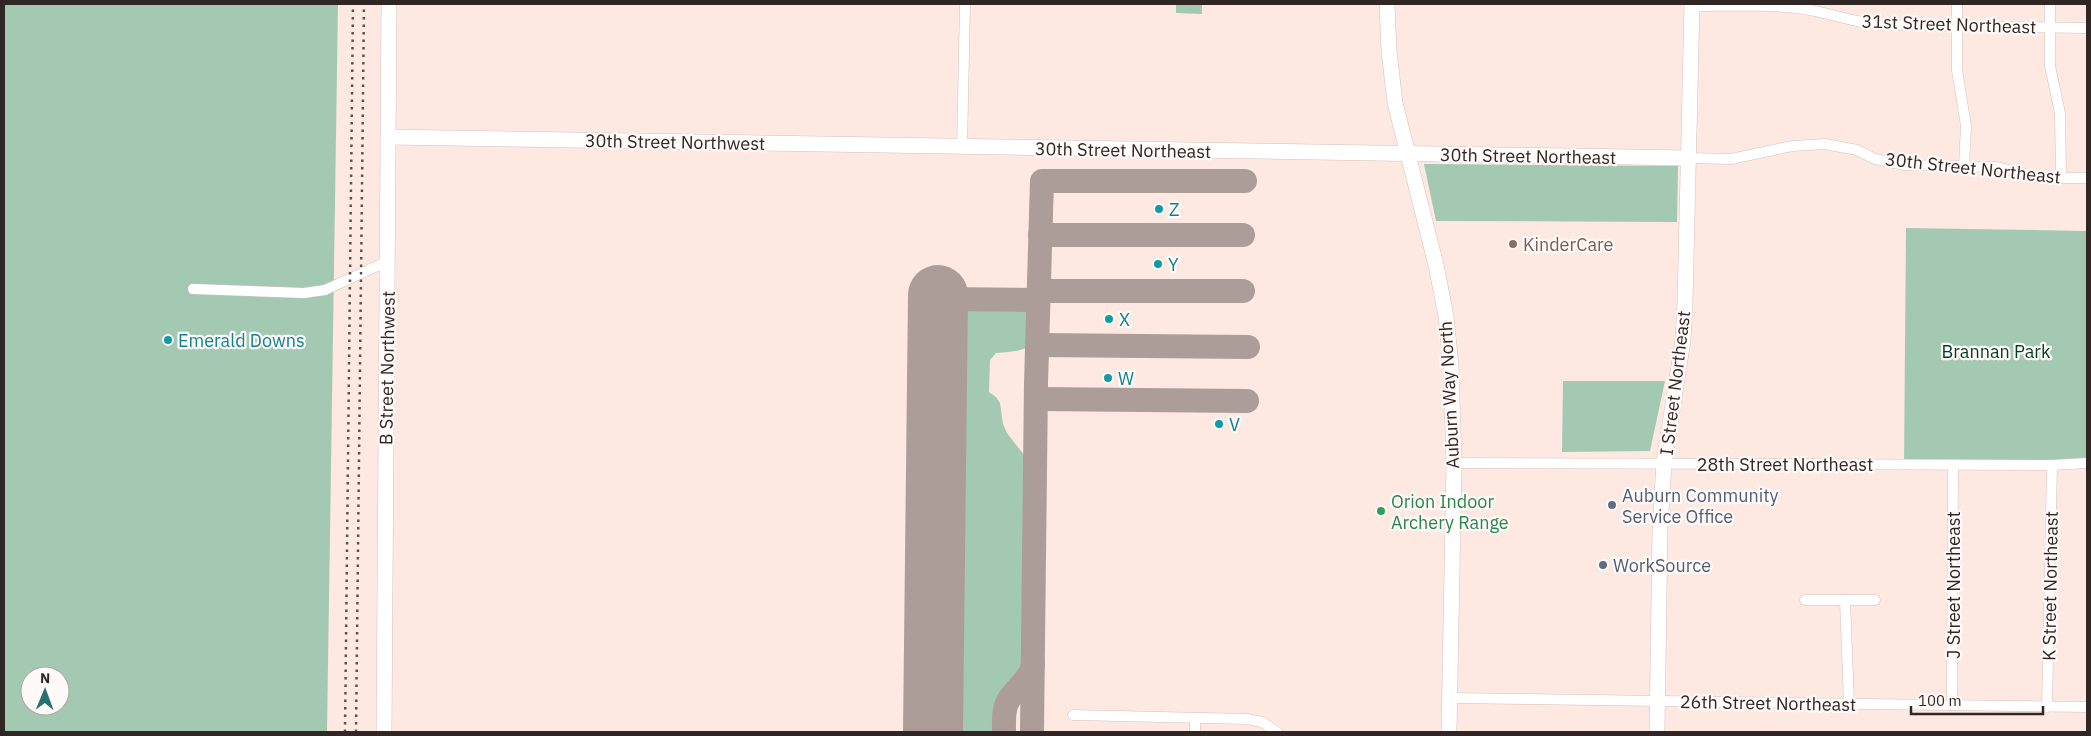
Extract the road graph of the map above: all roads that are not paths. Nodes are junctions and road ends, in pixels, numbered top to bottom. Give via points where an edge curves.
1 (389, 4) edge
2 (965, 4) edge
3 (1387, 4) edge
4 (1957, 4) edge
5 (2050, 4) edge
6 (1692, 5) edge
7 (1956, 26) junction
8 (2050, 28) junction
9 (2087, 28) edge
10 (388, 137) junction
11 (962, 148) junction
12 (1407, 154) junction
13 (1688, 158) junction
14 (1964, 166) junction
15 (2061, 178) junction
16 (2087, 178) edge
17 (388, 261) junction
18 (193, 289) dead end
19 (1454, 463) junction
20 (1664, 463) junction
21 (1953, 464) junction
22 (2087, 464) edge
23 (2052, 465) junction
24 (1805, 600) dead end
25 (1844, 600) junction
26 (1874, 600) dead end
27 (1449, 698) junction
28 (1657, 702) junction
29 (1850, 704) junction
30 (1952, 705) junction
31 (2048, 707) junction
32 (2087, 707) edge
33 (1073, 715) dead end
34 (1195, 718) junction
35 (384, 732) edge
36 (1195, 732) edge
37 (1277, 732) edge
38 (1449, 732) edge
39 (1657, 732) edge

1 - 10 street, B Street Northwest
2 - 11 street
3 - 12 street, Auburn Way North via 1392,80
4 - 7 street
5 - 8 street
6 - 7 street, 31st Street Northeast via 1786,7 1868,24
6 - 13 street, I Street Northeast
7 - 8 street, 31st Street Northeast
7 - 14 street via 1958,79 1965,117
8 - 9 street, 31st Street Northeast
8 - 15 street via 2050,66 2060,113
10 - 11 street, 30th Street Northwest
10 - 17 street, B Street Northwest
11 - 12 street, 30th Street Northeast
12 - 13 street, 30th Street Northeast
12 - 19 street, Auburn Way North via 1446,316
13 - 14 street, 30th Street Northeast via 1731,159 1792,146 1825,144 1904,165
13 - 20 street, I Street Northeast via 1683,340
14 - 15 street, 30th Street Northeast via 1997,167 2041,178
15 - 16 street, 30th Street Northeast
17 - 18 street via 325,290 304,293
17 - 35 street, B Street Northwest
19 - 20 street, 28th Street Northeast
19 - 27 street, Auburn Way North
20 - 21 street, 28th Street Northeast
20 - 28 street, I Street Northeast
21 - 23 street, 28th Street Northeast
21 - 30 street, J Street Northeast
22 - 23 street, 28th Street Northeast
23 - 31 street, K Street Northeast
24 - 25 street
25 - 26 street
25 - 29 street
27 - 28 street, 26th Street Northeast
27 - 38 street, Auburn Way North
28 - 29 street, 26th Street Northeast
28 - 39 street, I Street Northeast
29 - 30 street, 26th Street Northeast
30 - 31 street, 26th Street Northeast
31 - 32 street, 26th Street Northeast
33 - 34 street
34 - 36 street
34 - 37 street via 1256,720

